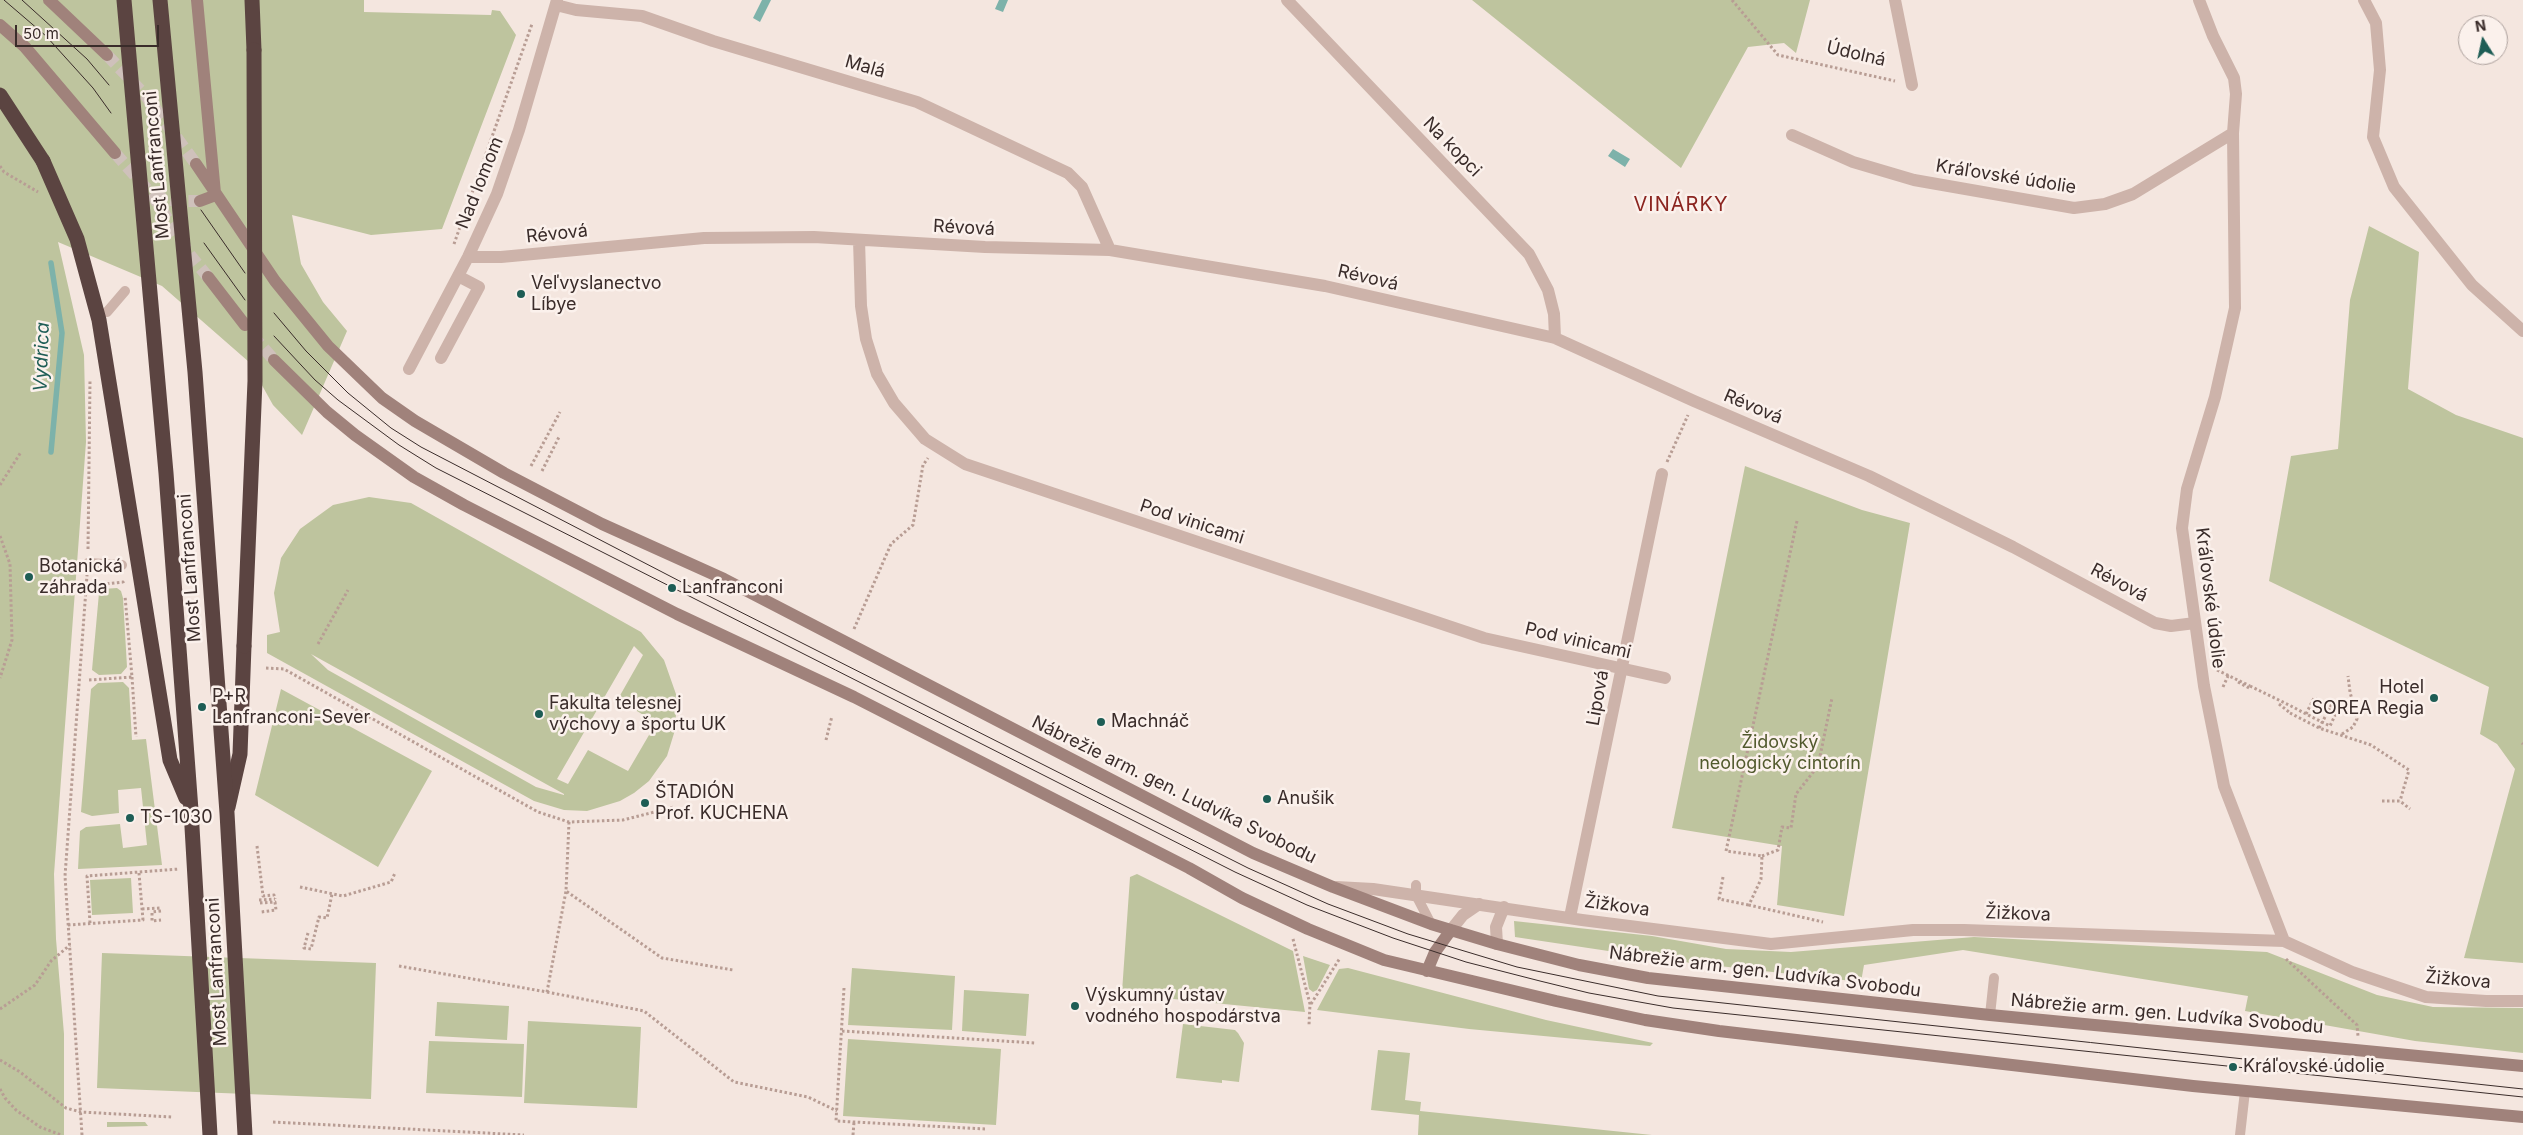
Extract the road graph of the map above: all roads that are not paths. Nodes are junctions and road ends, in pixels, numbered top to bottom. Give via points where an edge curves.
1 (49, 0) edge
2 (124, 0) edge
3 (160, 0) edge
4 (197, 0) edge
5 (252, 0) edge
6 (1287, 0) edge
7 (1895, 0) edge
8 (2199, 0) edge
9 (2364, 0) edge
10 (557, 3) edge
11 (0, 25) edge
12 (106, 55) tunnel mouth
13 (1912, 85) road end
14 (0, 95) edge
15 (2233, 133) junction
16 (1792, 135) dead end
17 (115, 153) tunnel mouth
18 (196, 164) tunnel mouth
19 (216, 195) junction
20 (200, 201) tunnel mouth
21 (859, 240) junction
22 (1110, 250) junction
23 (468, 256) junction
24 (458, 276) junction
25 (208, 277) tunnel mouth
26 (125, 291) dead end
27 (107, 312) dead end
28 (245, 325) tunnel mouth
29 (2523, 331) edge
30 (1556, 338) junction
31 (441, 358) dead end
32 (274, 360) tunnel mouth
33 (409, 368) dead end
34 (1662, 474) road end
35 (88, 563) road end
36 (122, 565) dead end
37 (2195, 623) junction
38 (1621, 668) junction
39 (1665, 678) dead end
40 (191, 810) junction
41 (227, 813) junction
42 (1333, 887) junction
43 (1416, 890) junction
44 (1480, 904) junction
45 (1504, 907) junction
46 (1570, 917) junction
47 (1431, 924) junction
48 (1451, 930) junction
49 (2284, 941) junction
50 (1497, 944) junction
51 (1427, 971) junction
52 (1994, 978) dead end
53 (2523, 1001) edge
54 (1990, 1016) junction
55 (2523, 1066) edge
56 (2246, 1091) junction
57 (2523, 1117) edge
58 (210, 1135) edge
59 (245, 1135) edge
60 (2240, 1135) edge

1 - 12 main road
2 - 40 highway, Most Lanfranconi, bridge via 160,385
3 - 41 highway, Most Lanfranconi, bridge via 195,372
4 - 19 main road
5 - 41 highway, bridge via 255,381 240,754
6 - 30 street, Na kopci via 1529,254 1548,290
7 - 13 street, Údolná
8 - 15 street, Kráľovské údolie via 2234,78
9 - 29 street via 2376,23 2380,70 2373,137 2394,187 2472,285
10 - 22 street, Malá via 576,10 642,16 713,41 917,102 1068,172 1082,187
10 - 23 street, Nad lomom via 519,130 496,194
11 - 17 main road via 25,47
14 - 40 highway, bridge via 43,161 77,239 99,320 170,760
15 - 16 street, Kráľovské údolie via 2133,194 2105,204 2074,208 1914,180 1853,162
15 - 37 street, Kráľovské údolie via 2235,308 2215,397 2183,509 2182,528
18 - 19 main road, Nábrežie arm. gen. Ludvíka Svobodu
19 - 20 main road
19 - 42 main road, Nábrežie arm. gen. Ludvíka Svobodu via 275,281 328,346 382,398 415,422 580,513 819,626 1253,853
21 - 22 street, Révová
21 - 23 street, Révová via 814,236 704,238 501,257
21 - 38 street, Pod vinicami via 861,306 875,369 885,390 910,422 925,438 949,455 981,471 1484,638
22 - 30 street, Révová via 1324,286
23 - 24 street, Nad lomom
24 - 31 street via 479,287
24 - 33 street, Nad lomom
25 - 28 main road
26 - 27 lane
30 - 37 street, Révová via 1869,476 2156,623 2171,626
32 - 51 main road via 326,412 355,435 414,476 472,510 677,614 854,697 1242,898 1384,960
34 - 38 street, Lipová
35 - 36 lane
37 - 49 street, Kráľovské údolie via 2224,786
38 - 39 street, Pod vinicami
38 - 46 street, Lipová via 1605,759
40 - 58 highway, Most Lanfranconi, bridge
41 - 59 highway, Most Lanfranconi, bridge
42 - 43 street, Žižkova
42 - 47 main road, Nábrežie arm. gen. Ludvíka Svobodu
43 - 44 street, Žižkova
43 - 47 lane
44 - 45 street, Žižkova
44 - 48 street via 1463,915
45 - 46 street, Žižkova
45 - 50 street via 1496,927
46 - 49 street, Žižkova via 1771,944 1913,930
47 - 48 main road, Nábrežie arm. gen. Ludvíka Svobodu
48 - 50 main road, Nábrežie arm. gen. Ludvíka Svobodu
48 - 51 main road via 1435,952
49 - 53 street, Žižkova via 2352,972 2426,997
50 - 54 main road, Nábrežie arm. gen. Ludvíka Svobodu via 1648,978
51 - 56 main road via 1636,1018 1719,1031
52 - 54 lane
54 - 55 main road, Nábrežie arm. gen. Ludvíka Svobodu
56 - 57 main road
56 - 60 lane

